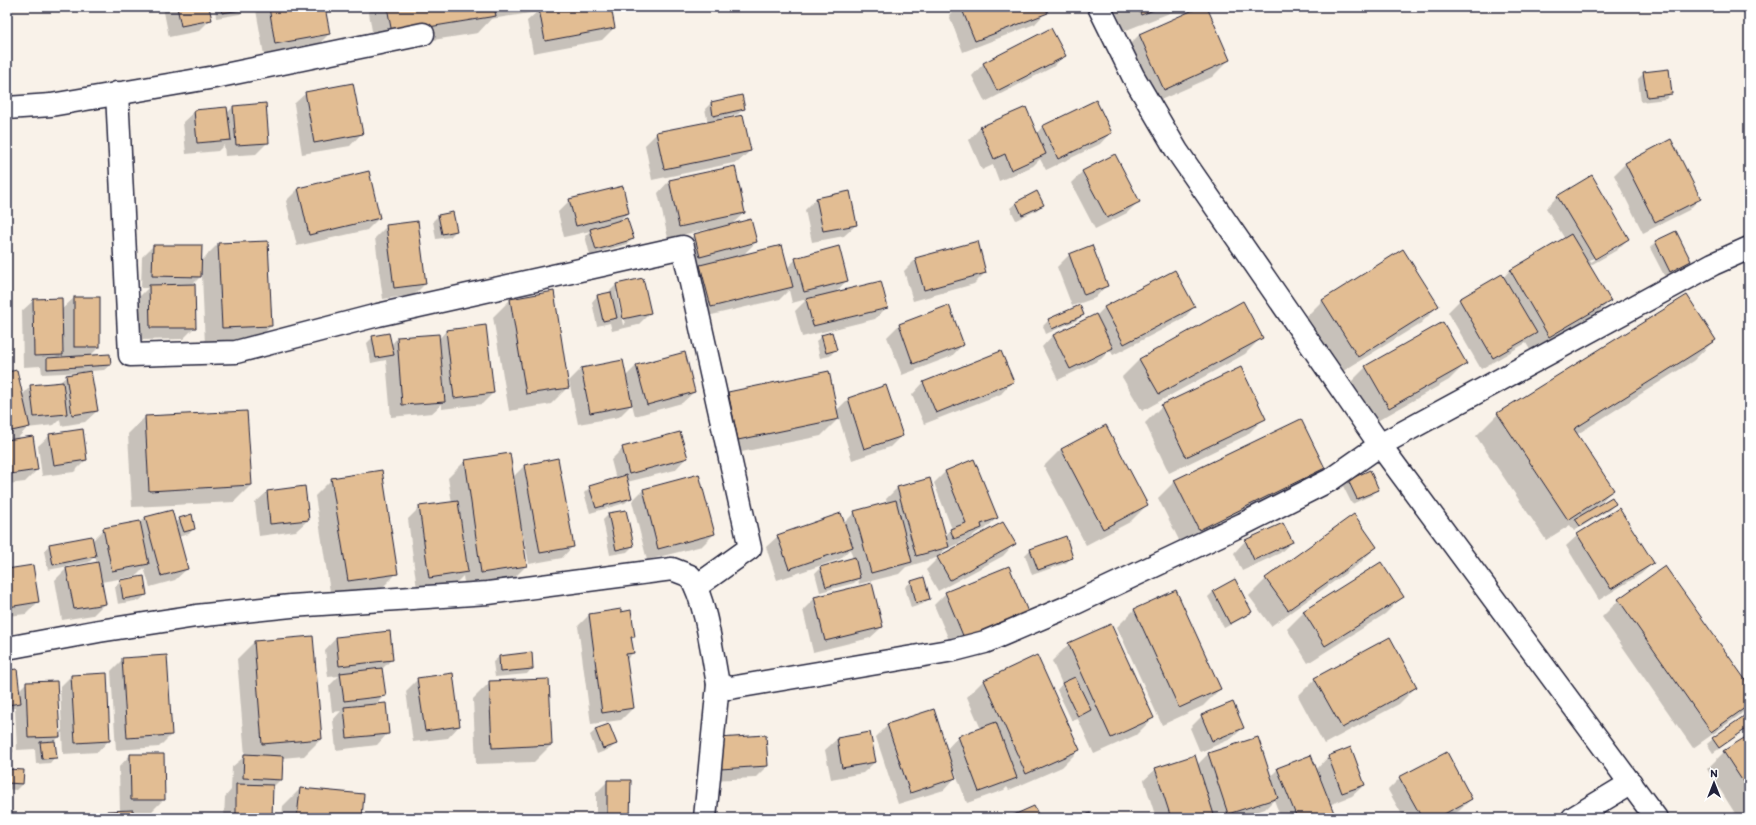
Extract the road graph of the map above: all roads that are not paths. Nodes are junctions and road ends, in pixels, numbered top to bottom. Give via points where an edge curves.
1 (1099, 7) edge
2 (423, 34) dead end
3 (117, 93) junction
4 (7, 108) edge
5 (1749, 248) edge
6 (1380, 445) junction
7 (697, 586) junction
8 (7, 648) edge
9 (718, 684) junction
10 (1631, 783) junction
11 (705, 818) edge
12 (1573, 818) edge
13 (1656, 818) edge

1 - 6 street via 1133,76 1177,151
2 - 3 street via 216,77
3 - 4 street via 51,105
3 - 7 street via 130,355 236,352 378,315 683,247 750,548
5 - 6 street via 1713,264
6 - 9 street via 1330,480 1243,524 1065,608 985,642 954,650 730,688
6 - 10 street
7 - 8 street via 690,576 672,570 488,593 291,606 196,616
7 - 9 street
9 - 11 street
10 - 12 street
10 - 13 street

